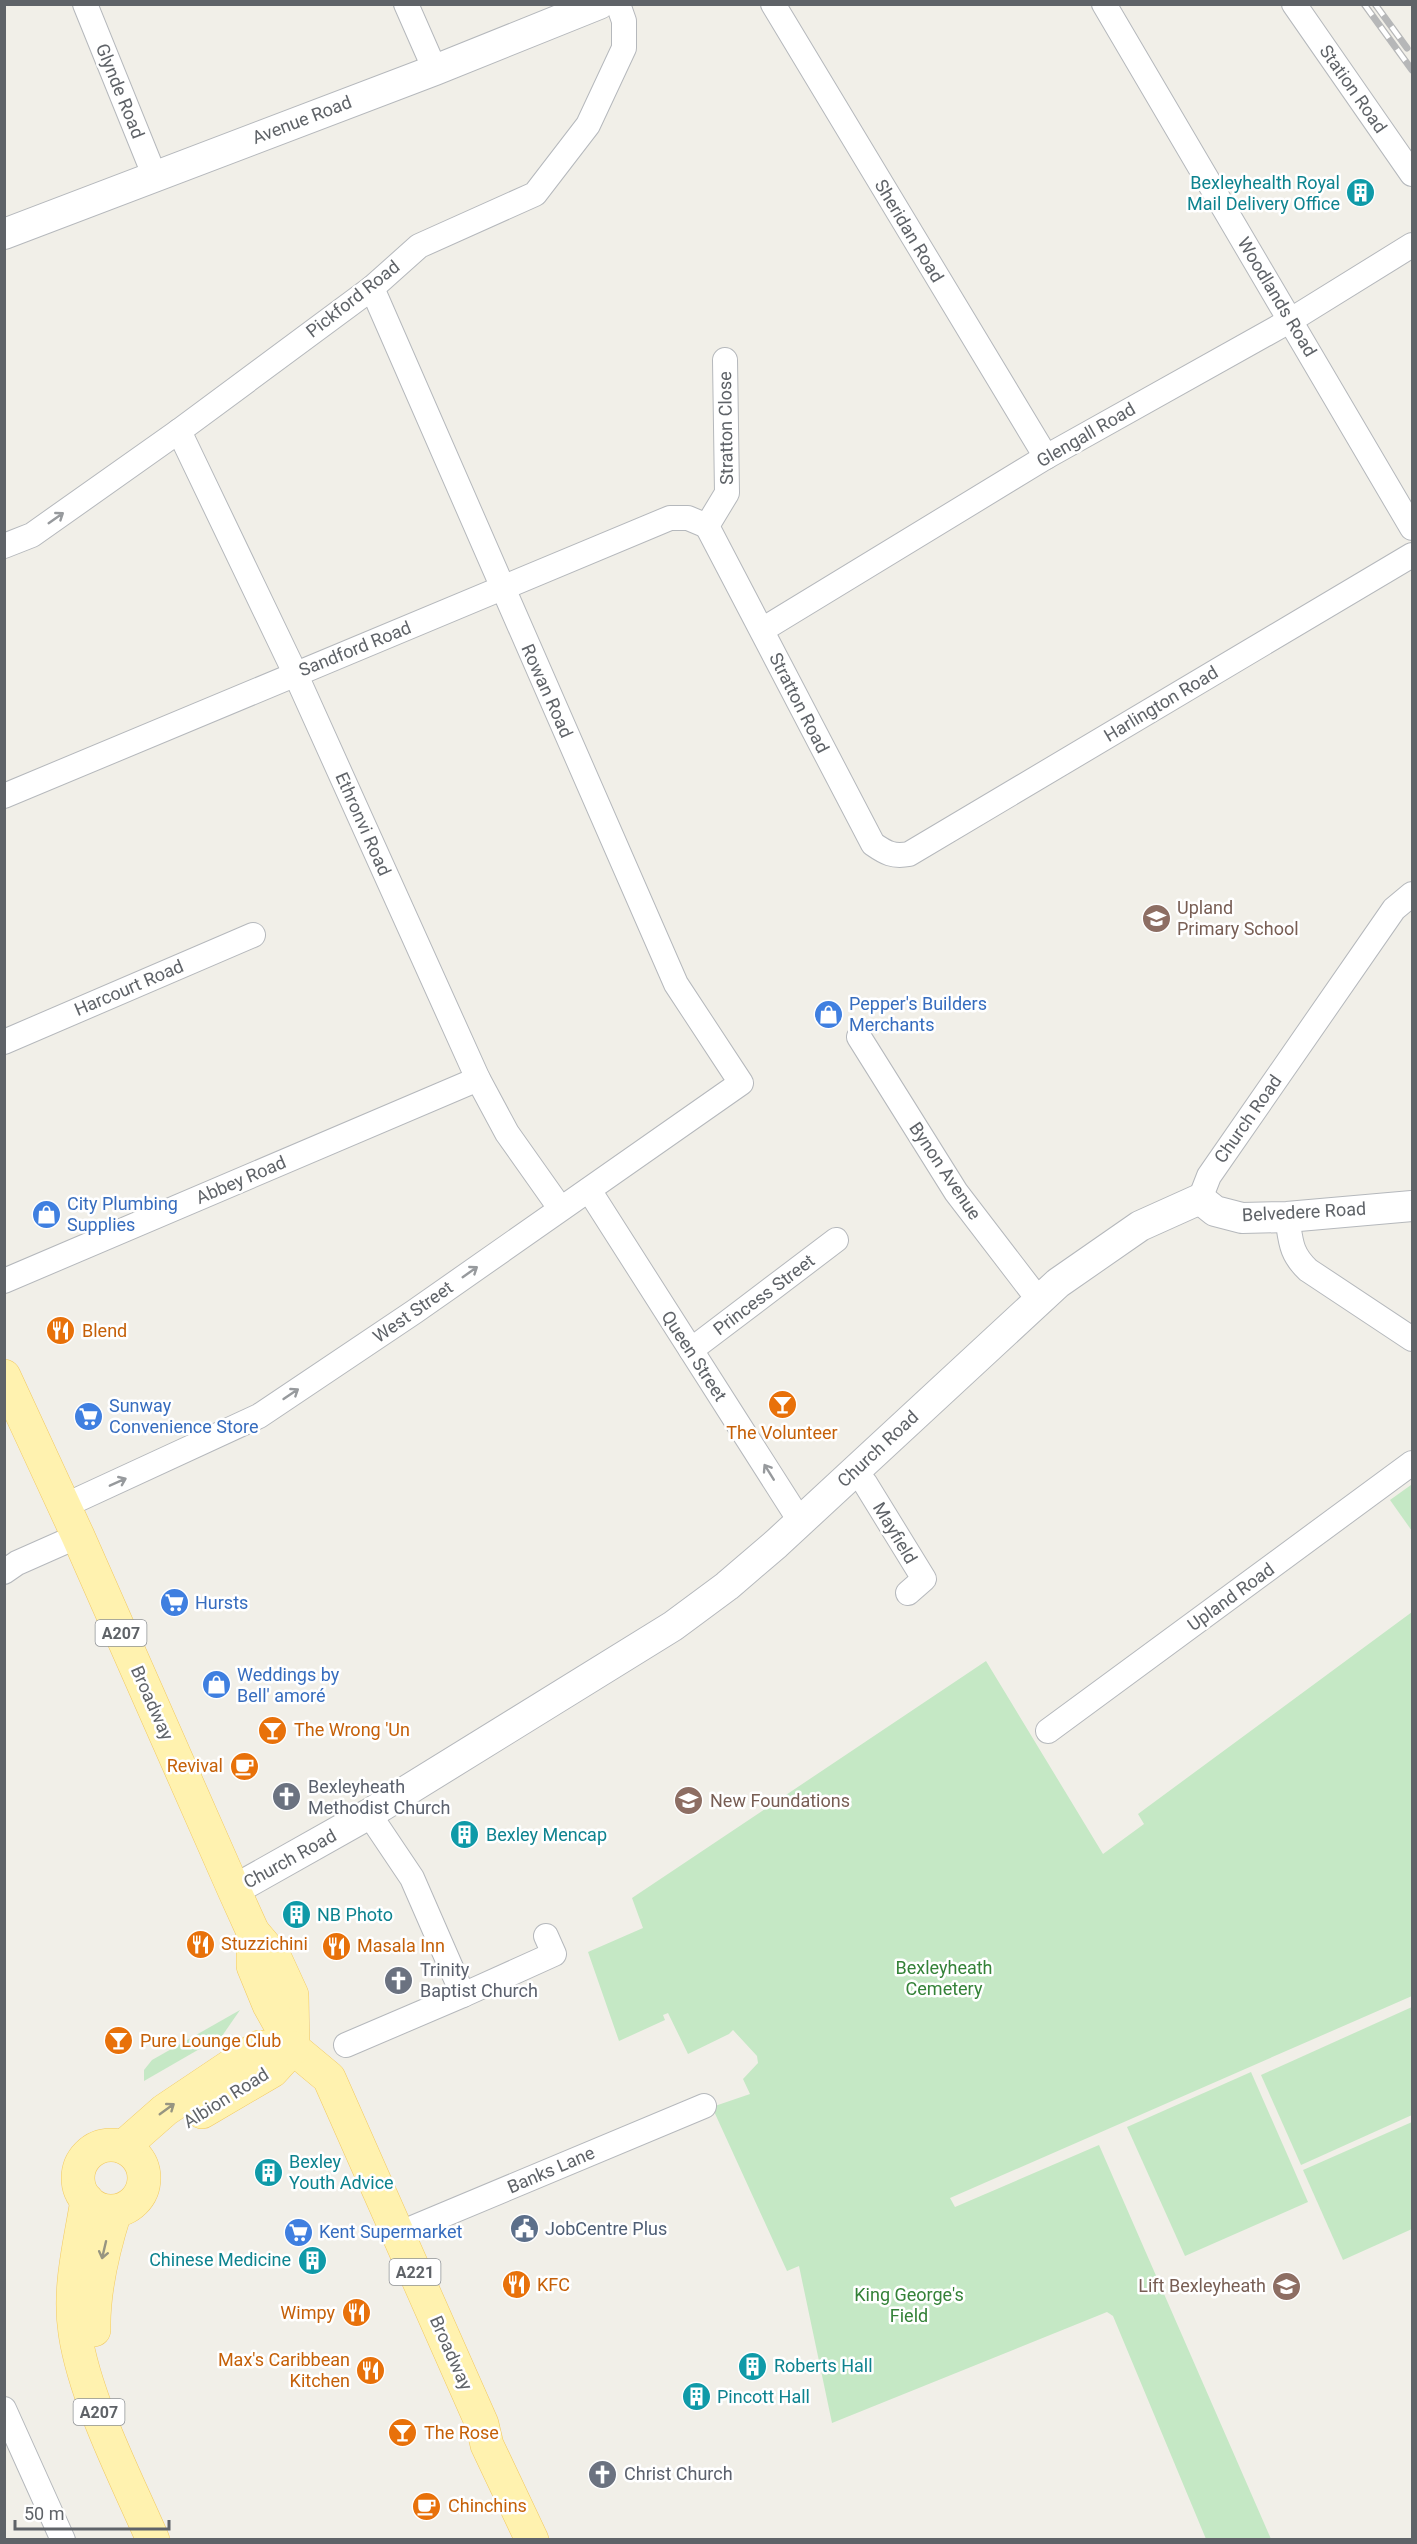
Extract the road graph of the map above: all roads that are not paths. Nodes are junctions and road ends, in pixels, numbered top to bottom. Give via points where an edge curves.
1 (85, 4) edge
2 (406, 4) edge
3 (599, 4) edge
4 (618, 4) edge
5 (773, 4) edge
6 (1104, 4) edge
7 (1294, 4) edge
8 (435, 70) junction
9 (1413, 174) edge
10 (155, 177) junction
11 (4, 234) edge
12 (1413, 245) edge
13 (372, 288) junction
14 (1291, 320) junction
15 (725, 360) dead end
16 (179, 431) junction
17 (1046, 457) junction
18 (706, 526) junction
19 (1413, 528) edge
20 (4, 546) edge
21 (1413, 555) edge
22 (502, 588) junction
23 (762, 630) junction
24 (295, 673) junction
25 (4, 796) edge
26 (909, 854) joint
27 (1413, 894) edge
28 (253, 935) dead end
29 (859, 1037) dead end
30 (4, 1042) edge
31 (478, 1079) junction
32 (741, 1083) joint
33 (589, 1190) junction
34 (1200, 1199) junction
35 (1413, 1206) edge
36 (560, 1208) junction
37 (1287, 1217) junction
38 (836, 1240) dead end
39 (4, 1281) edge
40 (1038, 1299) junction
41 (1413, 1339) edge
42 (691, 1350) junction
43 (4, 1377) edge
44 (1413, 1463) edge
45 (854, 1471) junction
46 (64, 1506) junction
47 (800, 1521) junction
48 (78, 1536) junction
49 (4, 1572) edge
50 (908, 1593) dead end
51 (1048, 1731) dead end
52 (369, 1814) junction
53 (234, 1890) junction
54 (546, 1936) dead end
55 (463, 1995) junction
56 (346, 2045) dead end
57 (293, 2048) junction
58 (704, 2106) dead end
59 (131, 2155) junction
60 (101, 2206) junction
61 (398, 2234) junction
62 (4, 2409) edge
63 (63, 2540) edge
64 (153, 2540) edge
65 (171, 2540) edge
66 (515, 2540) edge
67 (532, 2540) edge

1 - 10 street, Glynde Road
2 - 8 street
3 - 8 street, Avenue Road
4 - 13 street, Pickford Road via 624,21 624,48 588,125 535,194 419,246
5 - 17 street, Sheridan Road
6 - 14 street, Woodlands Road
7 - 9 street, Station Road
8 - 10 street, Avenue Road
10 - 11 street, Avenue Road
12 - 14 street, Glengall Road
13 - 16 street, Pickford Road
13 - 22 street, Rowan Road
14 - 17 street, Glengall Road
14 - 19 street, Woodlands Road
15 - 18 street, Stratton Close via 727,493
20 -> 16 street, Pickford Road via 32,535
16 - 24 street, Ethronvi Road
17 - 23 street, Glengall Road
18 - 22 street, Sandford Road via 688,518 670,518
18 - 23 street, Stratton Road
21 - 26 street, Harlington Road
22 - 24 street, Sandford Road
22 - 32 street, Rowan Road via 676,984
23 - 26 street, Stratton Road via 873,844 888,854
24 - 25 street, Sandford Road
24 - 31 street, Ethronvi Road
27 - 34 street, Church Road via 1394,909 1209,1176
28 - 30 street, Harcourt Road
29 - 40 street, Bynon Avenue via 956,1192
31 - 36 street, Ethronvi Road via 507,1132
31 - 39 street, Abbey Road
32 - 33 street, West Street
33 - 36 street, West Street
33 - 42 street, Queen Street
34 - 37 street, Belvedere Road via 1215,1211 1242,1218
34 - 40 street, Church Road via 1140,1226
35 - 37 street, Belvedere Road
46 -> 36 street, West Street via 259,1416
37 - 41 street via 1292,1249 1302,1265
38 - 42 street, Princess Street
40 - 45 street, Church Road
47 -> 42 street, Queen Street
43 - 46 main road, Broadway / A207
44 - 51 street, Upland Road
45 - 47 street, Church Road
45 - 50 street, Mayfield via 924,1580
46 - 48 main road, Broadway / A207
47 - 52 street, Church Road via 727,1586 673,1626
48 - 49 street
48 - 53 main road, Broadway / A207
52 - 53 street, Church Road
52 - 55 street via 412,1878
53 - 57 main road, Broadway / A207 via 254,1932 275,1958 292,1995
54 - 55 street via 554,1954
55 - 56 street
57 - 59 main road, Albion Road via 259,2047 165,2110
57 - 61 main road, Broadway / A221 via 329,2078
57 - 66 main road, Broadway / A221
58 - 61 street, Banks Lane
59 - 60 main road via 143,2171 142,2191 129,2206
59 - 60 main road via 111,2145 90,2152 83,2161 78,2183
60 - 64 main road, A207 via 75,2267 75,2332 84,2372
60 -> 65 main road, A207 via 105,2242 93,2306 94,2335 108,2392
61 - 67 main road, Broadway / A221 via 482,2424 487,2445
62 - 63 street

